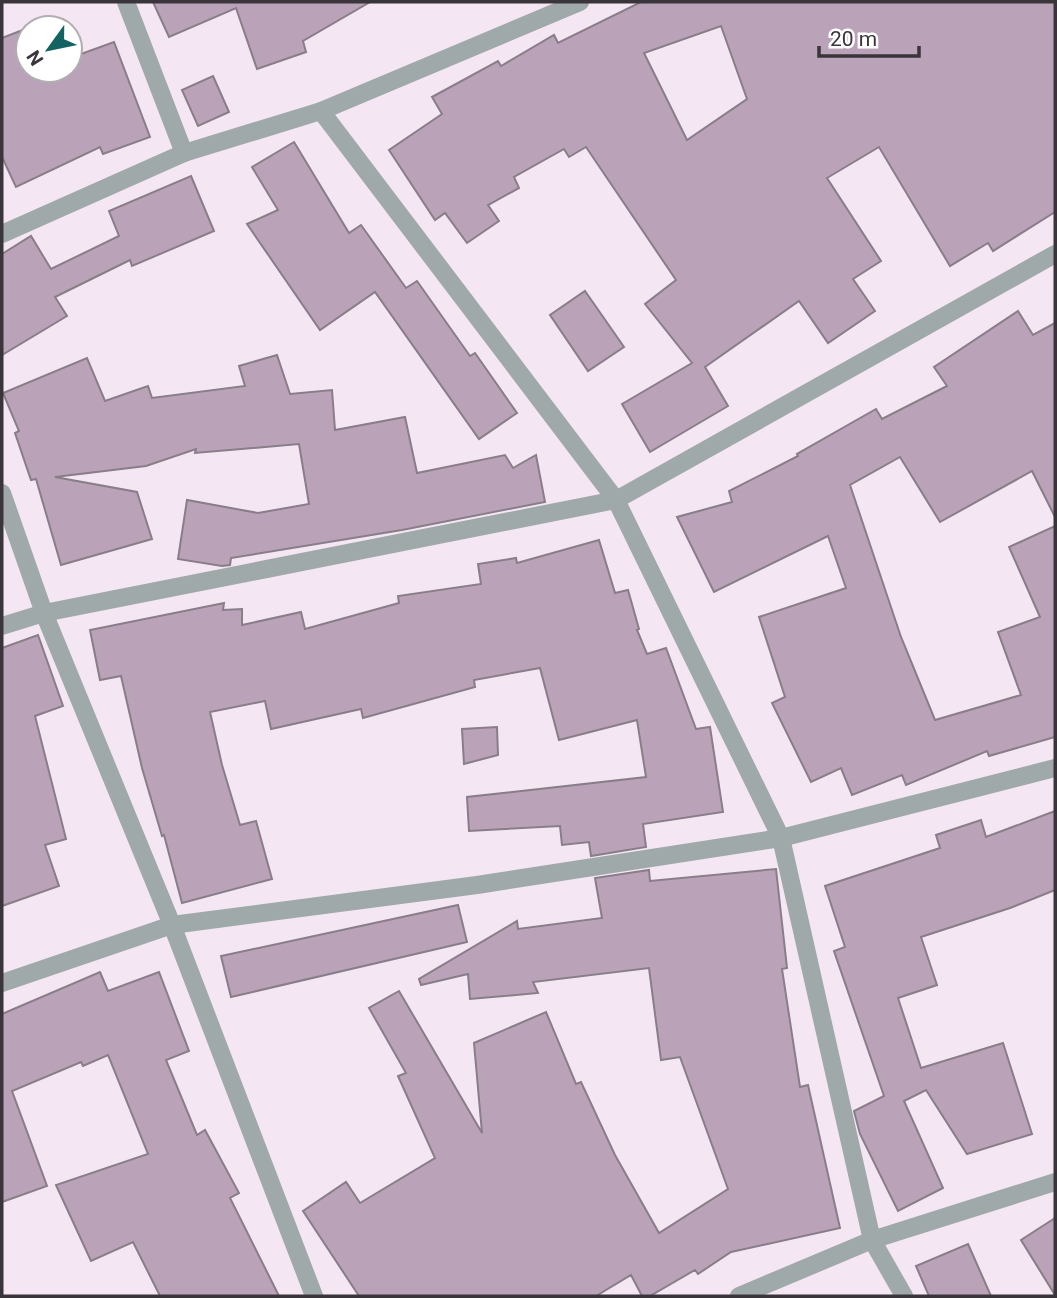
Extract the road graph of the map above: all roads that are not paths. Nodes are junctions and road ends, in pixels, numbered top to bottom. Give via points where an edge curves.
1 (127, 2) edge
2 (580, 2) edge
3 (321, 111) junction
4 (184, 153) junction
5 (2, 234) edge
6 (1055, 254) edge
7 (2, 493) edge
8 (616, 500) junction
9 (44, 612) junction
10 (2, 626) edge
11 (1055, 768) edge
12 (781, 838) junction
13 (172, 925) junction
14 (2, 983) edge
15 (1055, 1182) edge
16 (872, 1240) junction
17 (314, 1296) edge
18 (739, 1296) edge
19 (904, 1296) edge

1 - 4 street
2 - 3 street
3 - 4 street
3 - 8 street
4 - 5 street
6 - 8 street
7 - 9 street
8 - 9 street
8 - 12 street
9 - 10 street
9 - 13 street
11 - 12 street
12 - 13 street via 477,885
12 - 16 street
13 - 14 street
13 - 17 street
15 - 16 street
16 - 18 street
16 - 19 street

